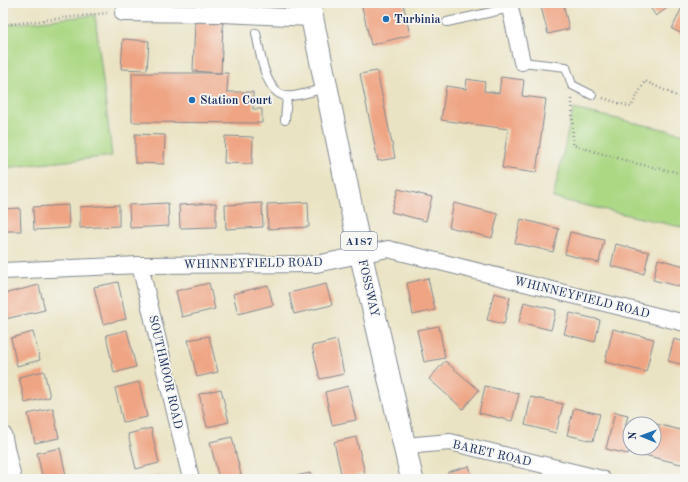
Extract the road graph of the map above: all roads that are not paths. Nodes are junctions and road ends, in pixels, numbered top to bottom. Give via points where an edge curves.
1 (509, 5) edge
2 (310, 11) edge
3 (123, 13) road end
4 (447, 22) dead end
5 (256, 32) dead end
6 (522, 62) joint
7 (327, 88) junction
8 (592, 95) road end
9 (287, 97) junction
10 (285, 120) dead end
11 (361, 255) junction
12 (140, 265) junction
13 (3, 271) edge
14 (685, 323) edge
15 (3, 434) edge
16 (405, 446) junction
17 (13, 479) edge
18 (191, 479) edge
19 (412, 479) edge
20 (602, 479) edge

1 - 4 lane
1 - 6 street
2 - 3 street via 222,14
2 - 7 main road, FOSSWAY / A187
5 - 9 lane via 271,87
6 - 8 lane via 566,67 572,85
7 - 9 lane
7 - 11 main road, FOSSWAY / A187
9 - 10 lane
11 - 12 street, WHINNEYFIELD ROAD via 316,264
11 - 14 street, WHINNEYFIELD ROAD via 388,249
11 - 16 main road, FOSSWAY / A187
12 - 13 street, WHINNEYFIELD ROAD
12 - 18 street, SOUTHMOOR ROAD
15 - 17 street
16 - 19 main road, FOSSWAY / A187
16 - 20 street, BARET ROAD via 450,442

